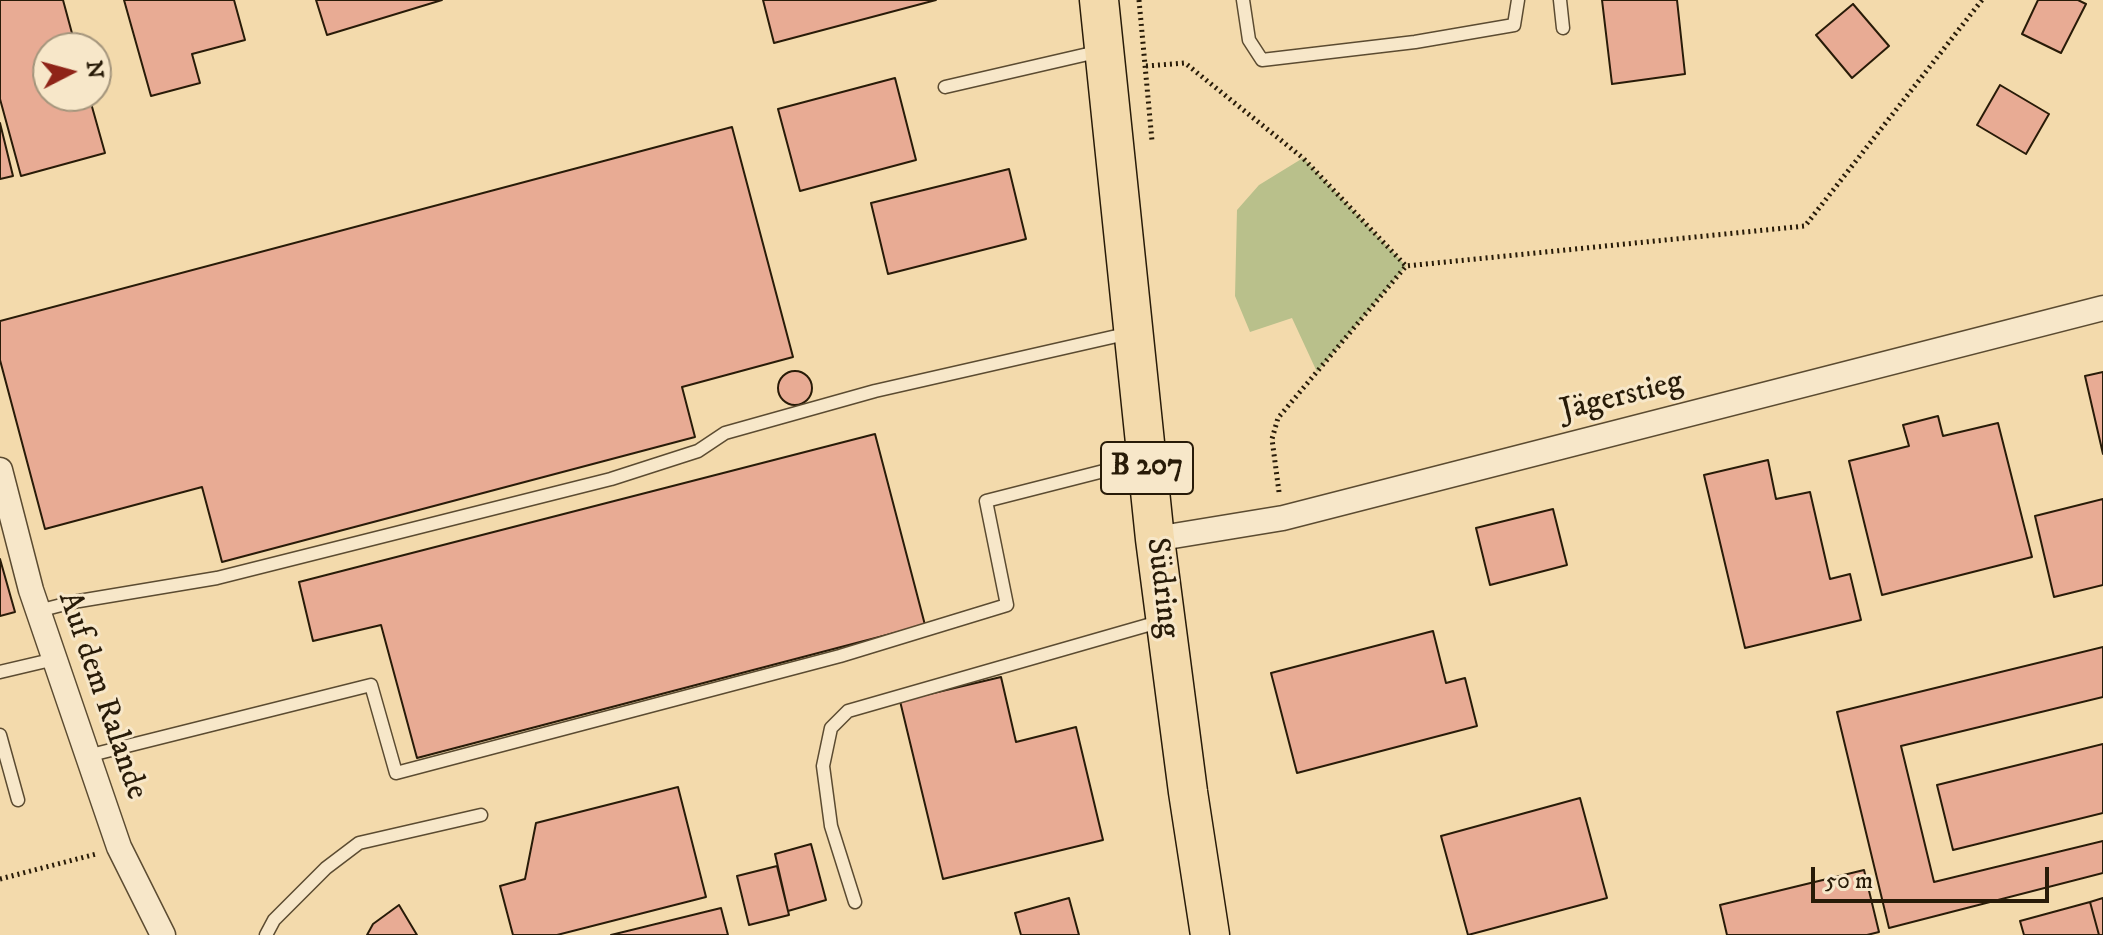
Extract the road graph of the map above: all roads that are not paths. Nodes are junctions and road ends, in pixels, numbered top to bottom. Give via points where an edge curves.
1 (1099, 0) edge
2 (1243, 0) edge
3 (1518, 0) edge
4 (1560, 0) edge
5 (1563, 28) dead end
6 (1105, 60) junction
7 (945, 87) dead end
8 (2103, 308) edge
9 (1133, 332) junction
10 (1146, 460) junction
11 (0, 470) edge
12 (1155, 539) junction
13 (38, 611) junction
14 (1165, 620) junction
15 (55, 659) junction
16 (0, 672) edge
17 (0, 735) edge
18 (87, 756) junction
19 (18, 800) dead end
20 (481, 815) dead end
21 (855, 902) dead end
22 (163, 935) edge
23 (266, 935) edge
24 (1210, 935) edge

1 - 6 main road, Südring / B 207
2 - 3 lane via 1249,40 1262,60 1514,25
4 - 5 lane
6 - 7 lane
6 - 9 main road, Südring / B 207
8 - 12 street, Jägerstieg via 1283,518
9 - 10 main road, Südring / B 207
9 - 13 lane via 875,391 725,433 698,451 611,479 217,578
10 - 12 main road, Südring / B 207
10 - 18 lane via 986,501 1007,605 840,656 396,773 371,685
11 - 13 street, Auf dem Ralande
12 - 14 main road, Südring / B 207
13 - 15 street, Auf dem Ralande
14 - 21 lane via 848,711 831,728 823,766 831,826
14 - 24 main road, Südring / B 207
15 - 16 lane
15 - 18 street, Auf dem Ralande
17 - 19 lane
18 - 22 street, Auf dem Ralande via 119,847
20 - 23 lane via 359,843 326,868 274,920

